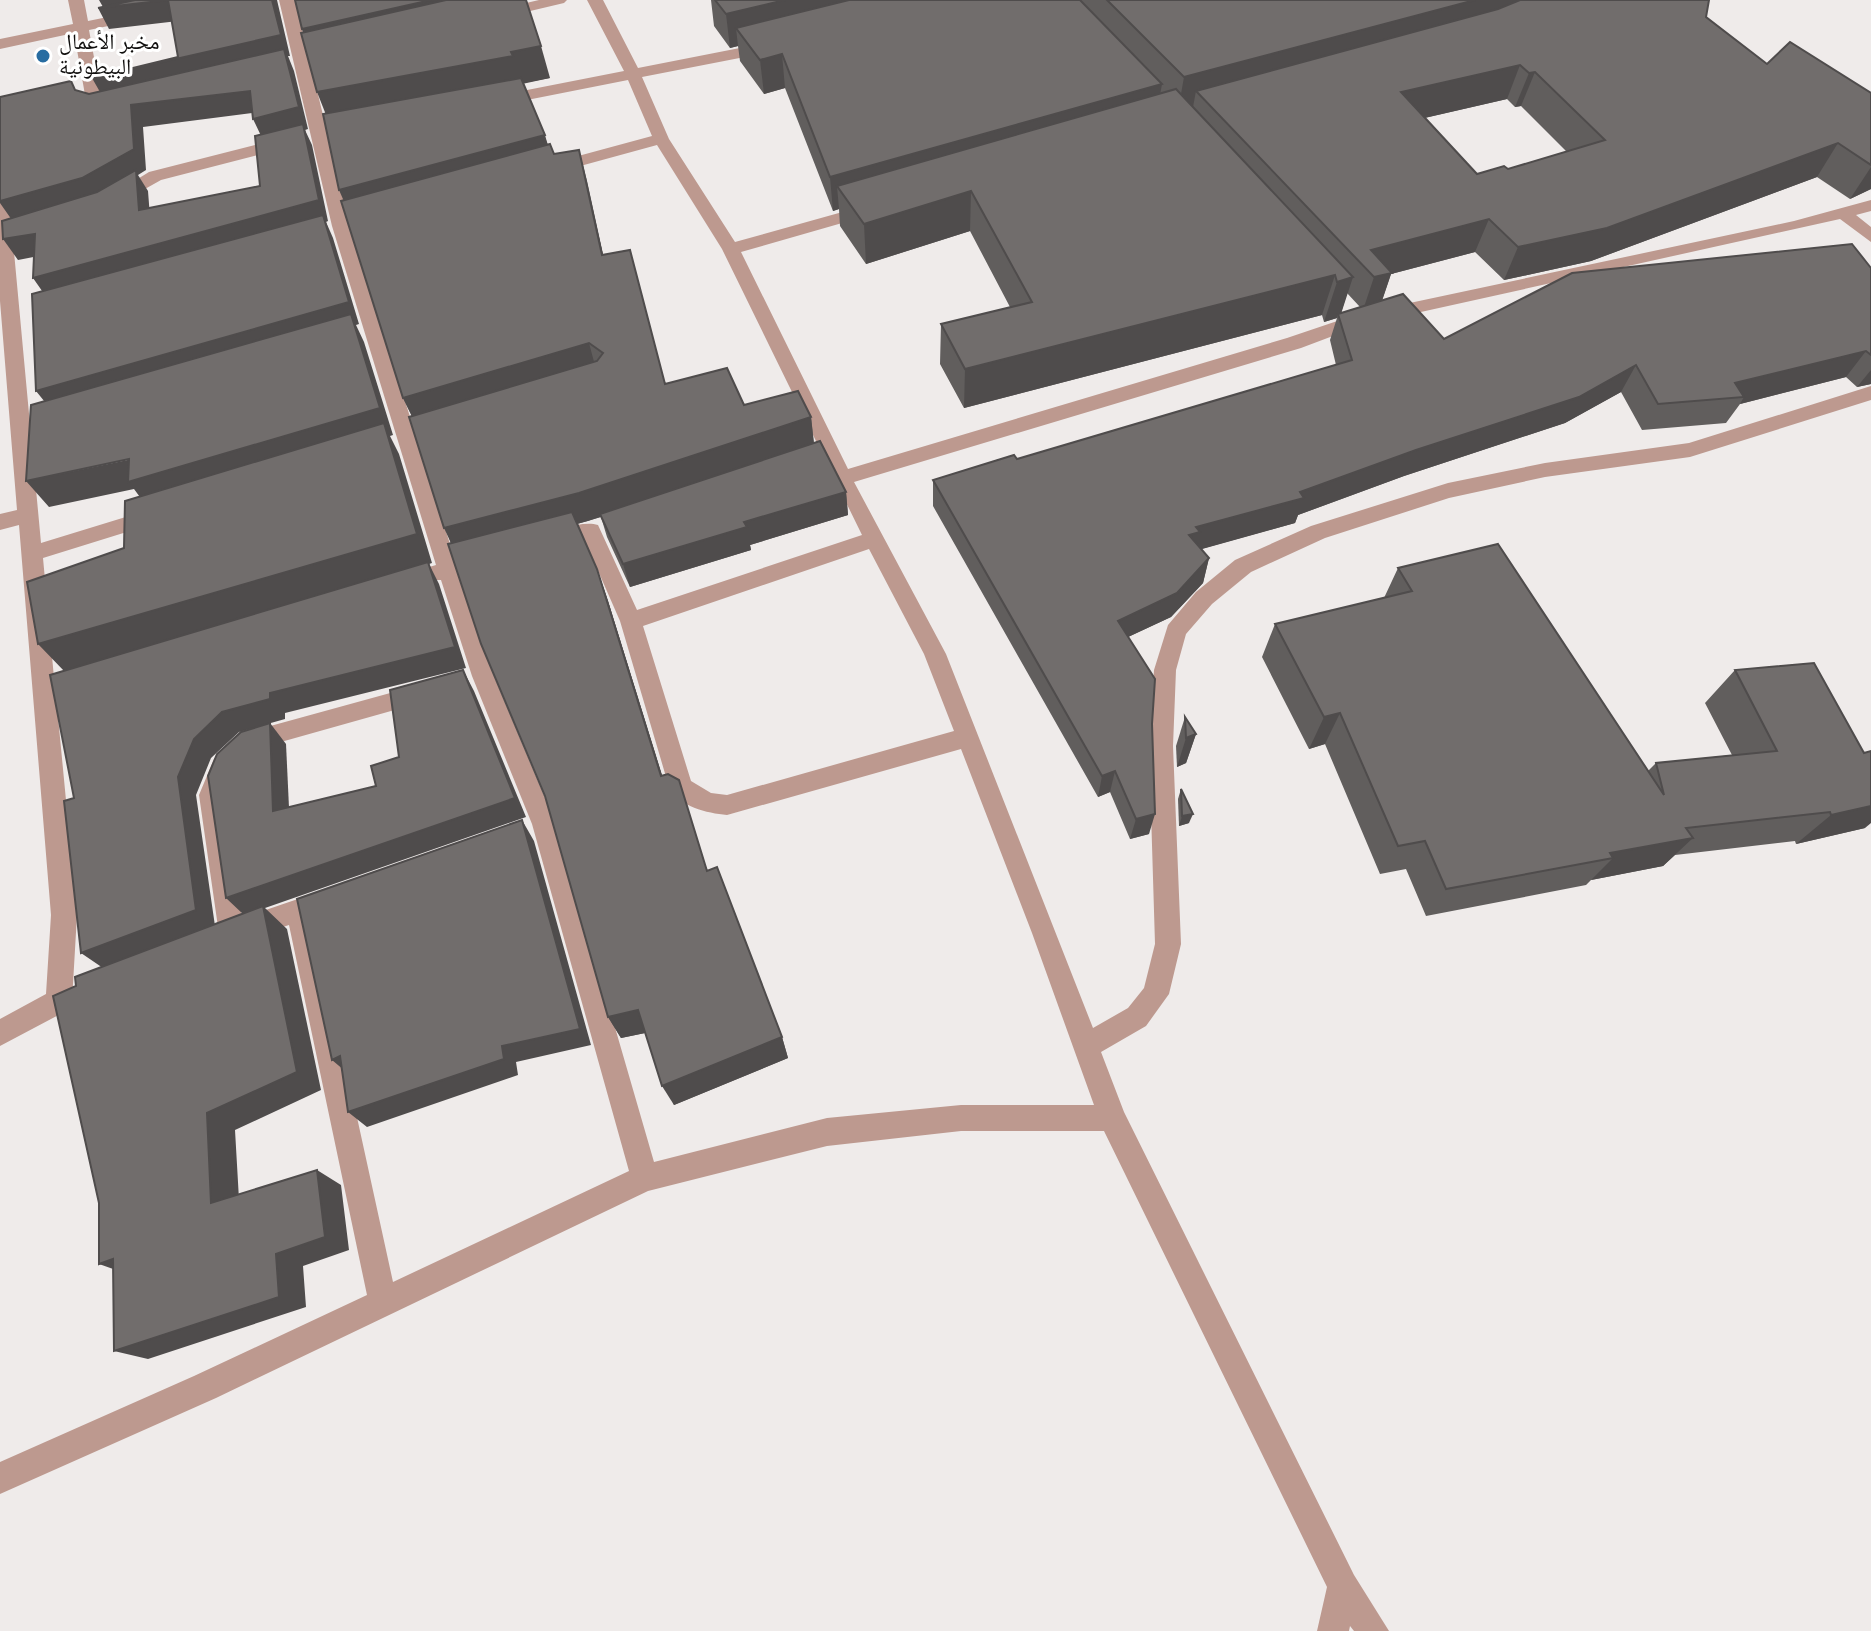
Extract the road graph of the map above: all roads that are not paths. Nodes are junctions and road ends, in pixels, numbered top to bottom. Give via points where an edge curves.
1 (76, 0) edge
2 (287, 0) edge
3 (559, 0) edge
4 (595, 0) edge
5 (150, 13) edge
6 (482, 18) edge
7 (82, 27) junction
8 (792, 42) edge
9 (0, 44) edge
10 (633, 74) junction
11 (122, 104) edge
12 (477, 104) edge
13 (329, 132) junction
14 (661, 139) junction
15 (539, 173) edge
16 (0, 198) edge
17 (883, 205) edge
18 (1871, 205) edge
19 (103, 206) edge
20 (1844, 214) junction
21 (1871, 236) edge
22 (731, 249) junction
23 (11, 317) edge
24 (1871, 393) edge
25 (842, 478) junction
26 (181, 508) edge
27 (28, 515) junction
28 (0, 522) edge
29 (874, 539) junction
30 (534, 547) edge
31 (31, 554) junction
32 (505, 555) edge
33 (448, 570) junction
34 (418, 579) edge
35 (631, 621) junction
36 (105, 672) edge
37 (483, 676) junction
38 (44, 690) junction
39 (968, 737) junction
40 (544, 824) junction
41 (516, 833) edge
42 (351, 891) edge
43 (299, 911) junction
44 (232, 934) junction
45 (203, 945) edge
46 (87, 990) edge
47 (59, 1001) junction
48 (0, 1033) edge
49 (1086, 1046) junction
50 (1112, 1118) junction
51 (645, 1178) junction
52 (383, 1301) junction
53 (0, 1478) edge
54 (1343, 1586) junction
55 (1333, 1631) edge
56 (1373, 1631) edge

1 - 7 street
2 - 13 street
3 - 6 street
4 - 10 street
5 - 7 street
7 - 9 street
7 - 11 street via 84,72 95,106
8 - 10 street
10 - 12 street
10 - 14 street
13 - 19 street via 155,176
13 - 33 street via 341,226 367,331
14 - 15 street
14 - 22 street
16 - 23 street via 12,233
17 - 22 street
18 - 20 street
20 - 21 street
20 - 25 street via 1353,315 1294,343
22 - 25 street via 821,454
23 - 27 street via 29,429
24 - 49 street via 1690,450 1545,470 1448,491 1318,532 1243,566 1204,598 1176,631 1165,670 1161,746 1168,944 1156,994 1137,1017
25 - 29 street
26 - 31 street
27 - 28 street
27 - 31 street
29 - 35 street
29 - 39 street via 935,654
30 - 35 street via 598,528
31 - 38 street
32 - 33 street
33 - 34 street
33 - 37 street
35 - 39 street via 681,787 707,803 727,805
36 - 38 street
37 - 40 street
37 - 44 street via 249,741 222,766 211,795
38 - 47 street via 64,915
39 - 49 street
40 - 41 street
40 - 51 street
42 - 43 street
43 - 44 street
43 - 52 street
44 - 45 street
46 - 47 street
47 - 48 street
49 - 50 street
50 - 51 street via 961,1118 827,1132
50 - 54 street
51 - 52 street
52 - 53 street
54 - 55 street
54 - 56 street

